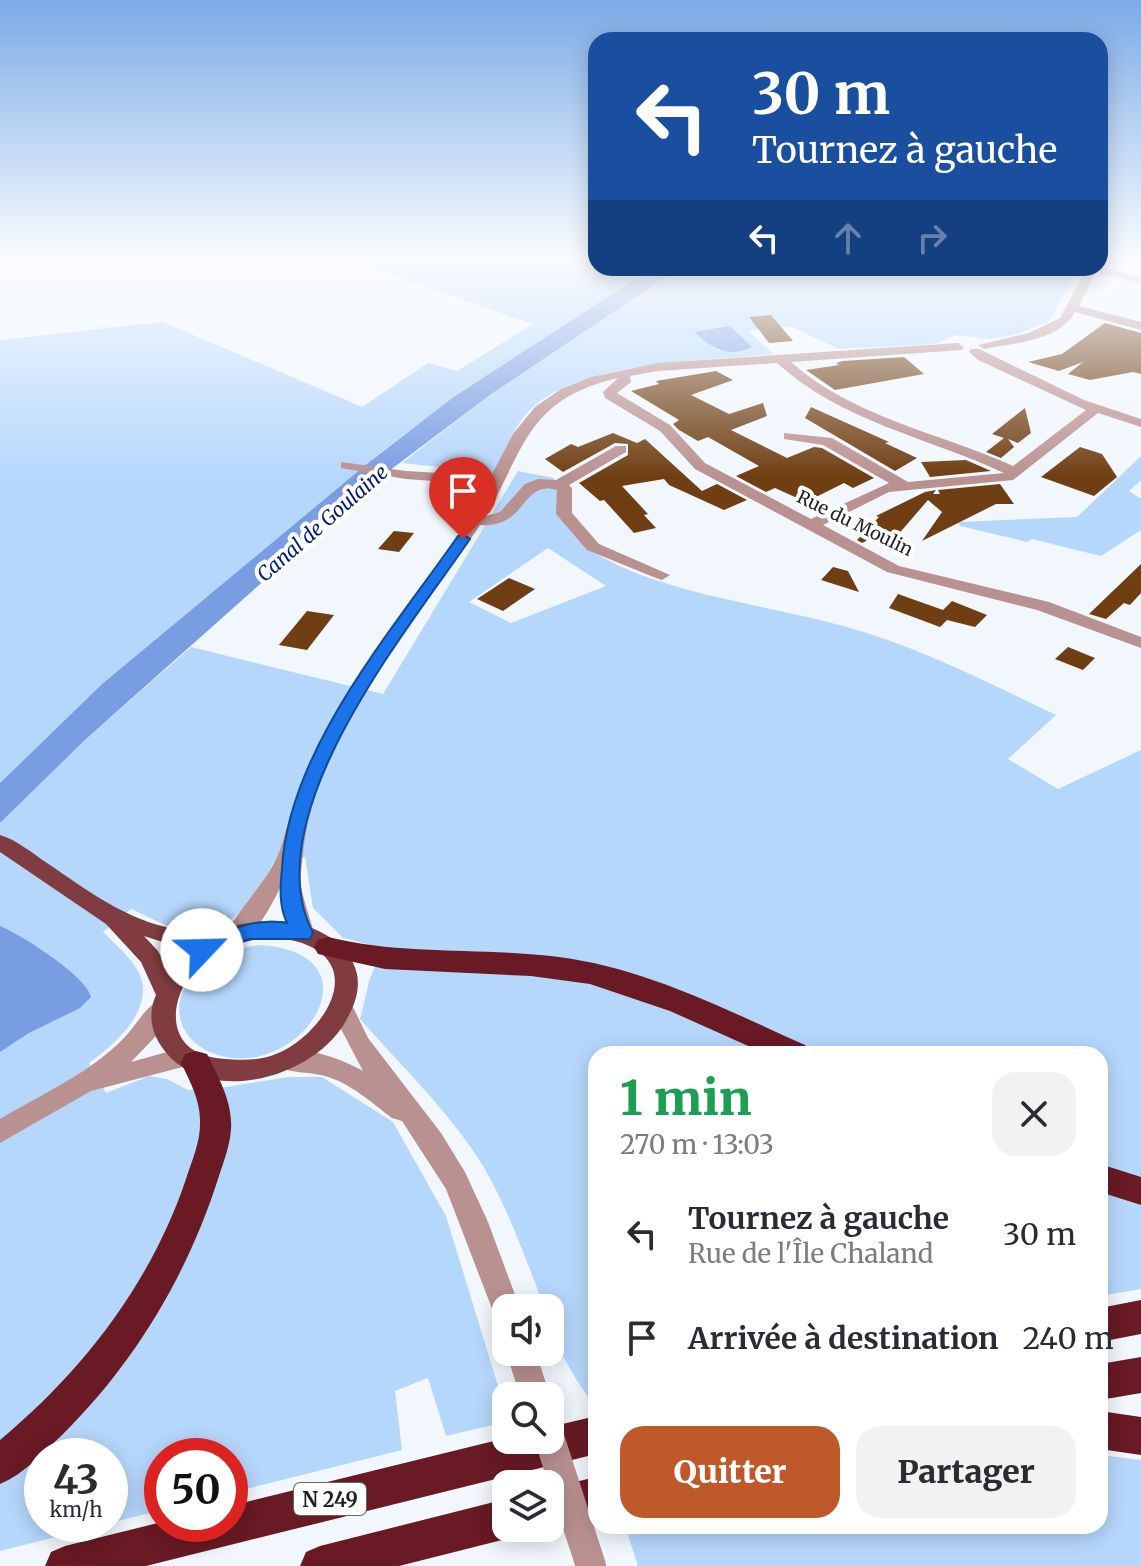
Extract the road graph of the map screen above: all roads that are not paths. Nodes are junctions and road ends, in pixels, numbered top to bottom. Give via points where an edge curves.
1 (1045, 331) edge
2 (980, 348) junction
3 (778, 357) junction
4 (621, 374) junction
5 (1095, 409) junction
6 (1141, 423) edge
7 (789, 436) dead end
8 (621, 449) dead end
9 (350, 466) dead end
10 (1015, 472) junction
11 (497, 481) junction
12 (558, 485) junction
13 (903, 485) junction
14 (476, 520) junction
15 (812, 525) junction
16 (662, 575) dead end
17 (1141, 643) edge
18 (293, 842) junction
19 (4, 845) edge
20 (111, 917) junction
21 (303, 933) junction
22 (228, 937) junction
23 (328, 947) junction
24 (164, 1000) junction
25 (343, 1010) junction
26 (775, 1046) edge
27 (191, 1060) junction
28 (288, 1061) junction
29 (82, 1086) junction
30 (417, 1122) junction
31 (0, 1132) edge
32 (1108, 1181) edge
33 (1141, 1191) edge
34 (501, 1294) edge
35 (1141, 1317) edge
36 (1108, 1323) edge
37 (1141, 1375) edge
38 (1108, 1381) edge
39 (1108, 1431) edge
40 (1141, 1436) edge
41 (588, 1437) edge
42 (555, 1454) edge
43 (0, 1465) edge
44 (588, 1498) edge
45 (564, 1504) edge
46 (492, 1523) edge
47 (65, 1566) edge
48 (320, 1566) edge
49 (591, 1566) edge

1 - 2 street
2 - 3 street via 963,341 958,347
2 - 5 street via 987,360
3 - 4 street
3 - 10 street via 801,380 862,416 987,457
4 - 11 street via 569,391 539,411
4 - 15 street, Rue du Moulin via 626,379 610,395 665,428 693,461
5 - 6 street
5 - 10 street
7 - 13 street via 827,441
8 - 12 street
9 - 11 street
10 - 13 street via 1001,480
11 - 14 street
12 - 14 street via 533,484 520,493 510,512 496,520
12 - 16 street via 565,488 564,514 593,547
13 - 15 street via 886,488
14 - 18 street via 330,738
15 - 17 street, Rue du Moulin via 893,569 1043,606
18 - 21 street via 290,896
18 - 22 street via 262,902
19 - 20 main road
20 - 22 main road via 175,938
20 - 24 main road via 150,957
21 - 22 main road via 276,929
21 - 23 main road
22 - 24 main road via 186,962
23 - 25 main road via 346,975
23 - 26 highway via 407,961 589,973
24 - 27 main road via 167,1035
24 - 29 street via 150,1028
25 - 28 main road via 318,1042
25 - 30 street via 363,1050
27 - 28 main road via 240,1071
27 - 29 street
27 - 43 highway via 214,1104 216,1124 174,1249 118,1346 50,1422
28 - 30 street via 346,1071
29 - 31 street
30 - 34 street via 463,1195
32 - 33 highway
35 - 36 highway
37 - 38 highway
39 - 40 highway
41 - 47 highway, N 249
42 - 49 street, bridge
44 - 45 highway
46 - 48 highway

